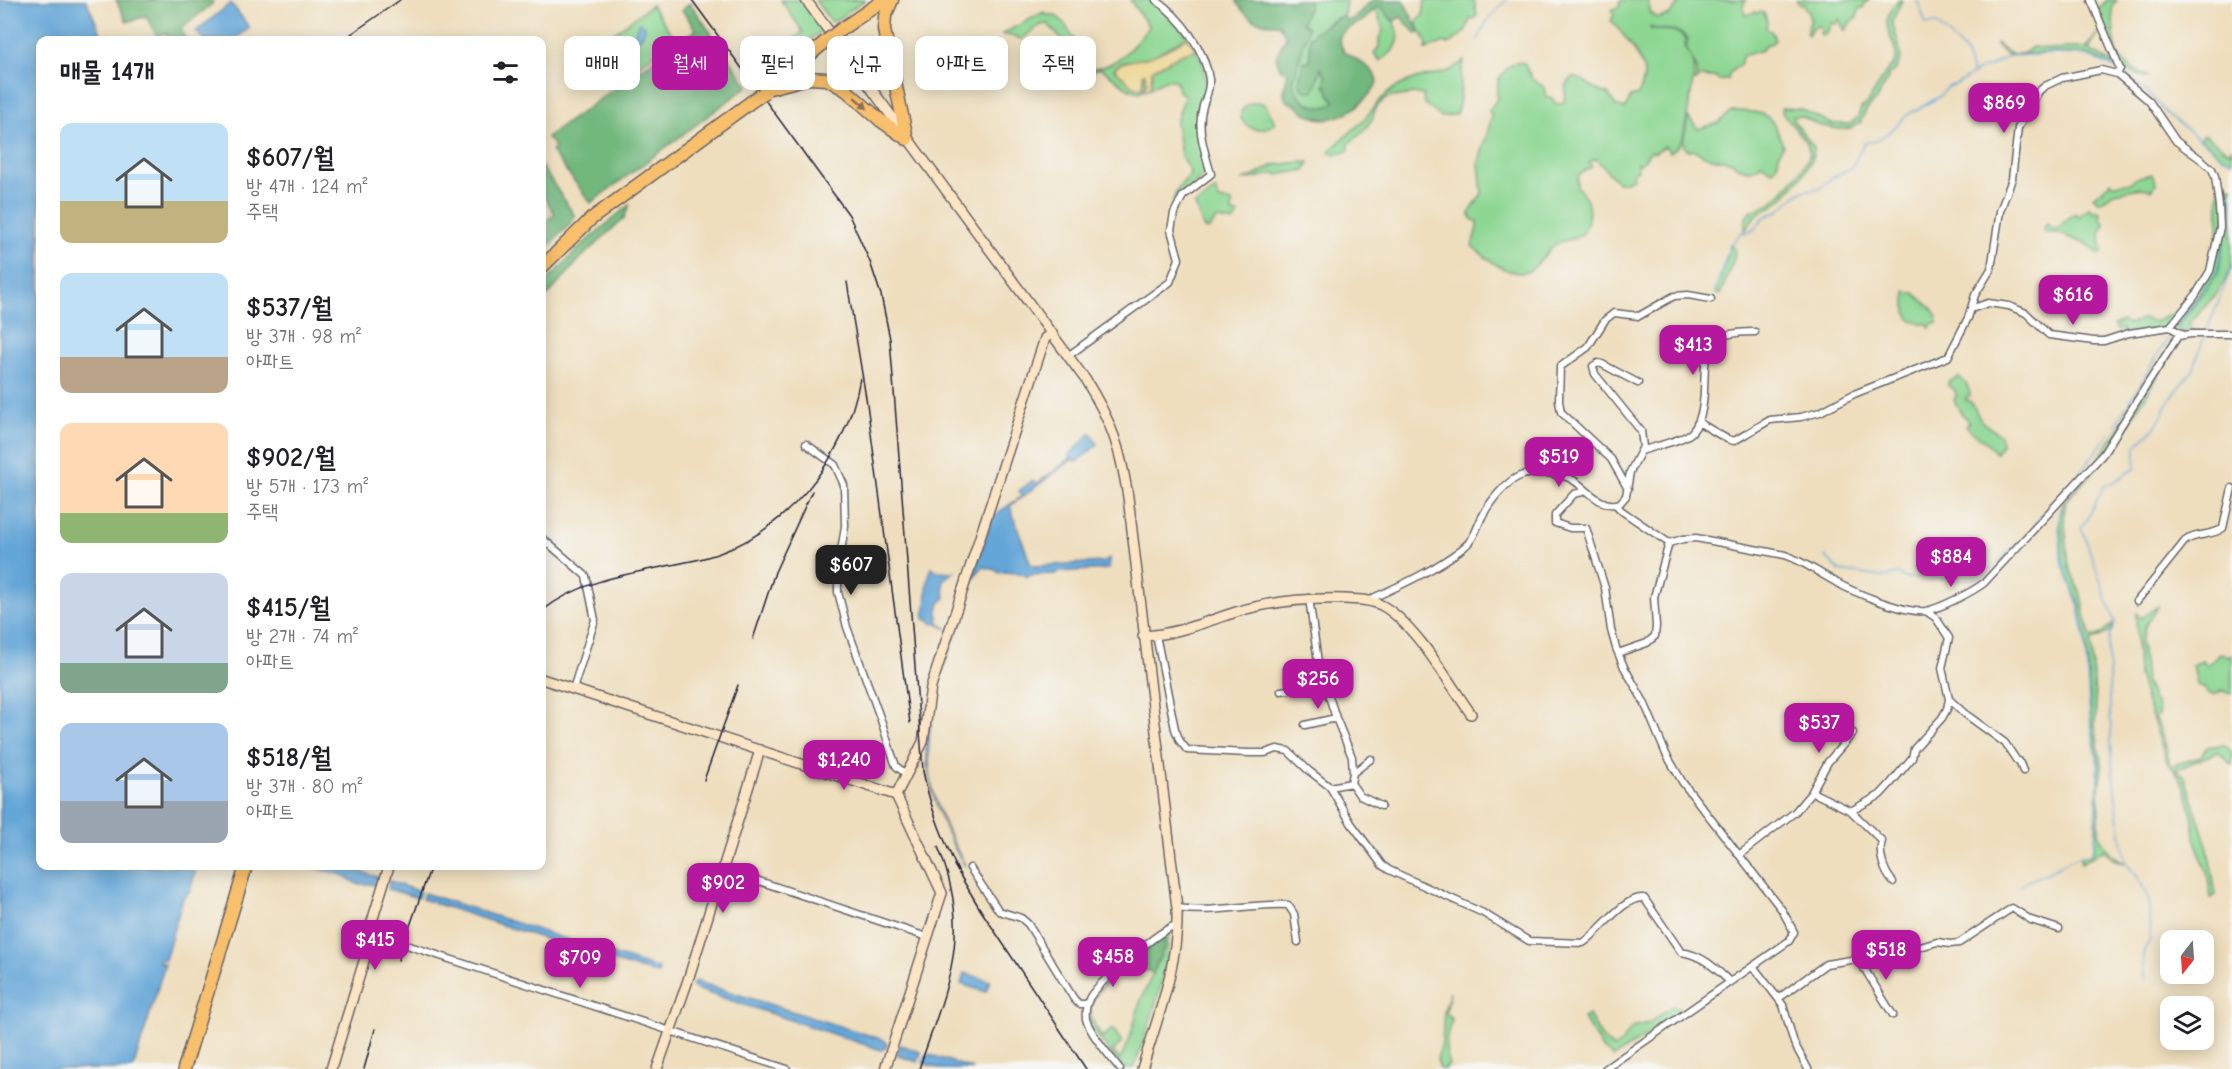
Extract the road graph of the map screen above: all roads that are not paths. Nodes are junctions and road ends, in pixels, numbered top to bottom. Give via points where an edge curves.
1 (806, 0) edge
2 (878, 0) edge
3 (884, 0) edge
4 (892, 0) edge
5 (1156, 0) edge
6 (2091, 0) edge
7 (869, 10) junction
8 (2117, 74) junction
9 (763, 93) junction
10 (907, 140) junction
11 (546, 263) edge
12 (1711, 299) dead end
13 (1971, 309) junction
14 (2170, 327) junction
15 (1755, 332) dead end
16 (1052, 333) junction
17 (2182, 334) junction
18 (2232, 334) edge
19 (1068, 356) junction
20 (1638, 383) dead end
21 (1698, 422) junction
22 (806, 444) dead end
23 (1641, 451) junction
24 (2232, 488) edge
25 (1628, 489) junction
26 (1587, 490) junction
27 (1616, 505) junction
28 (546, 541) edge
29 (1669, 543) junction
30 (1309, 598) junction
31 (1370, 601) junction
32 (2137, 601) dead end
33 (1926, 611) junction
34 (1156, 635) junction
35 (1143, 636) junction
36 (1618, 653) junction
37 (1344, 671) dead end
38 (1321, 672) junction
39 (546, 680) edge
40 (1325, 682) junction
41 (573, 689) junction
42 (1281, 691) dead end
43 (1949, 699) junction
44 (1471, 714) dead end
45 (1335, 718) junction
46 (1305, 726) dead end
47 (1853, 733) dead end
48 (760, 750) junction
49 (1371, 759) dead end
50 (2023, 771) dead end
51 (1353, 773) junction
52 (906, 774) junction
53 (1351, 783) junction
54 (1330, 787) junction
55 (1811, 793) junction
56 (896, 795) junction
57 (1381, 806) dead end
58 (1851, 811) junction
59 (1739, 855) junction
60 (970, 868) dead end
61 (723, 869) junction
62 (245, 870) edge
63 (388, 870) edge
64 (1893, 882) dead end
65 (1177, 908) junction
66 (1178, 924) junction
67 (2059, 929) dead end
68 (927, 937) junction
69 (371, 938) junction
70 (1298, 942) dead end
71 (1859, 960) junction
72 (1753, 966) junction
73 (1730, 981) junction
74 (1779, 998) junction
75 (1087, 1004) junction
76 (1893, 1015) dead end
77 (670, 1032) junction
78 (184, 1069) edge
79 (331, 1069) edge
80 (657, 1069) edge
81 (787, 1069) edge
82 (885, 1069) edge
83 (1120, 1069) edge
84 (1142, 1069) edge
85 (1605, 1069) edge
86 (1808, 1069) edge

1 - 10 street
2 - 7 highway
3 - 7 highway
4 - 10 highway via 884,30
5 - 19 street via 1183,26 1206,68 1209,90 1201,125 1204,155 1211,174 1183,196 1174,213 1171,230 1179,259 1170,282
6 - 8 street via 2120,69
7 - 9 highway, bridge
8 - 13 street via 2088,72 2049,83 2039,91 2016,133 2012,179 2000,211 1990,269
8 - 14 street via 2149,101 2176,141 2212,169 2217,186 2220,227 2210,271
9 -> 10 highway via 808,78 827,79
9 - 11 highway via 591,219
10 - 16 street
12 - 25 street via 1680,294 1639,316 1614,313 1588,347 1560,367 1561,412 1611,459
13 - 14 street via 1988,303 2009,306 2026,313 2049,335 2094,341
13 - 21 street via 1952,353 1944,360 1854,394 1824,411 1770,420 1734,441
14 - 17 street
15 - 21 street via 1713,341
16 - 19 street
16 - 52 street via 1045,338 931,687 923,742
17 - 18 street
17 - 33 street via 2087,474 1984,583
19 - 35 street via 1108,417 1120,451
20 - 23 street via 1602,364 1593,366 1597,377 1641,431
21 - 23 street via 1686,437
22 - 52 street via 835,465 844,485 846,526 838,592 896,766
23 - 25 street via 1630,472
24 - 32 street via 2223,528 2185,541
25 - 27 street via 1624,500
26 - 27 street
26 - 31 street via 1566,477 1520,476 1491,504 1463,548 1426,573
26 - 36 street via 1574,494 1555,515 1555,523 1586,528 1603,579
27 - 29 street
28 - 41 street via 586,576 594,608 595,620
29 - 33 street via 1696,538 1785,555 1863,596
29 - 36 street via 1654,597 1655,636 1647,644
30 - 31 street
30 - 34 street via 1261,605 1182,631
30 - 38 street
31 - 44 street via 1389,610 1407,627
33 - 43 street via 1948,635 1942,668
34 - 35 street
34 - 54 street via 1175,729 1187,750 1264,753 1282,748
35 - 65 street
36 - 59 street via 1679,777
37 - 38 street
38 - 40 street
39 - 41 street
40 - 42 street
40 - 45 street
41 - 48 street
43 - 50 street via 2005,742
43 - 58 street via 1942,718 1891,783 1880,795
45 - 46 street
45 - 51 street via 1352,756
47 - 55 street via 1828,762
48 - 56 street
48 - 61 street
49 - 51 street
51 - 53 street
52 - 56 street
53 - 54 street
53 - 57 street via 1360,796
54 - 73 street via 1382,865 1483,913 1522,938 1532,942 1583,943 1608,917 1641,897 1681,952 1705,959
55 - 58 street via 1821,794
55 - 59 street via 1795,812
56 - 68 street via 942,892
58 - 64 street via 1882,841 1883,862
59 - 72 street via 1782,910 1794,932 1789,941
60 - 75 street via 999,911 1028,924 1074,999
61 - 68 street
61 - 77 street
62 - 78 highway
63 - 69 street via 370,928
65 - 66 street
65 - 70 street via 1196,911 1287,905 1294,914
66 - 75 street via 1148,942 1104,980
66 - 84 street via 1174,962
67 - 71 street via 2031,920 2012,908 1959,943 1937,942
68 - 82 street
69 - 77 street via 382,936
69 - 79 street
71 - 74 street via 1827,964
71 - 76 street
72 - 73 street
72 - 74 street
73 - 85 street
74 - 86 street via 1794,1043
75 - 83 street via 1087,1021
77 - 80 street
77 - 81 street

